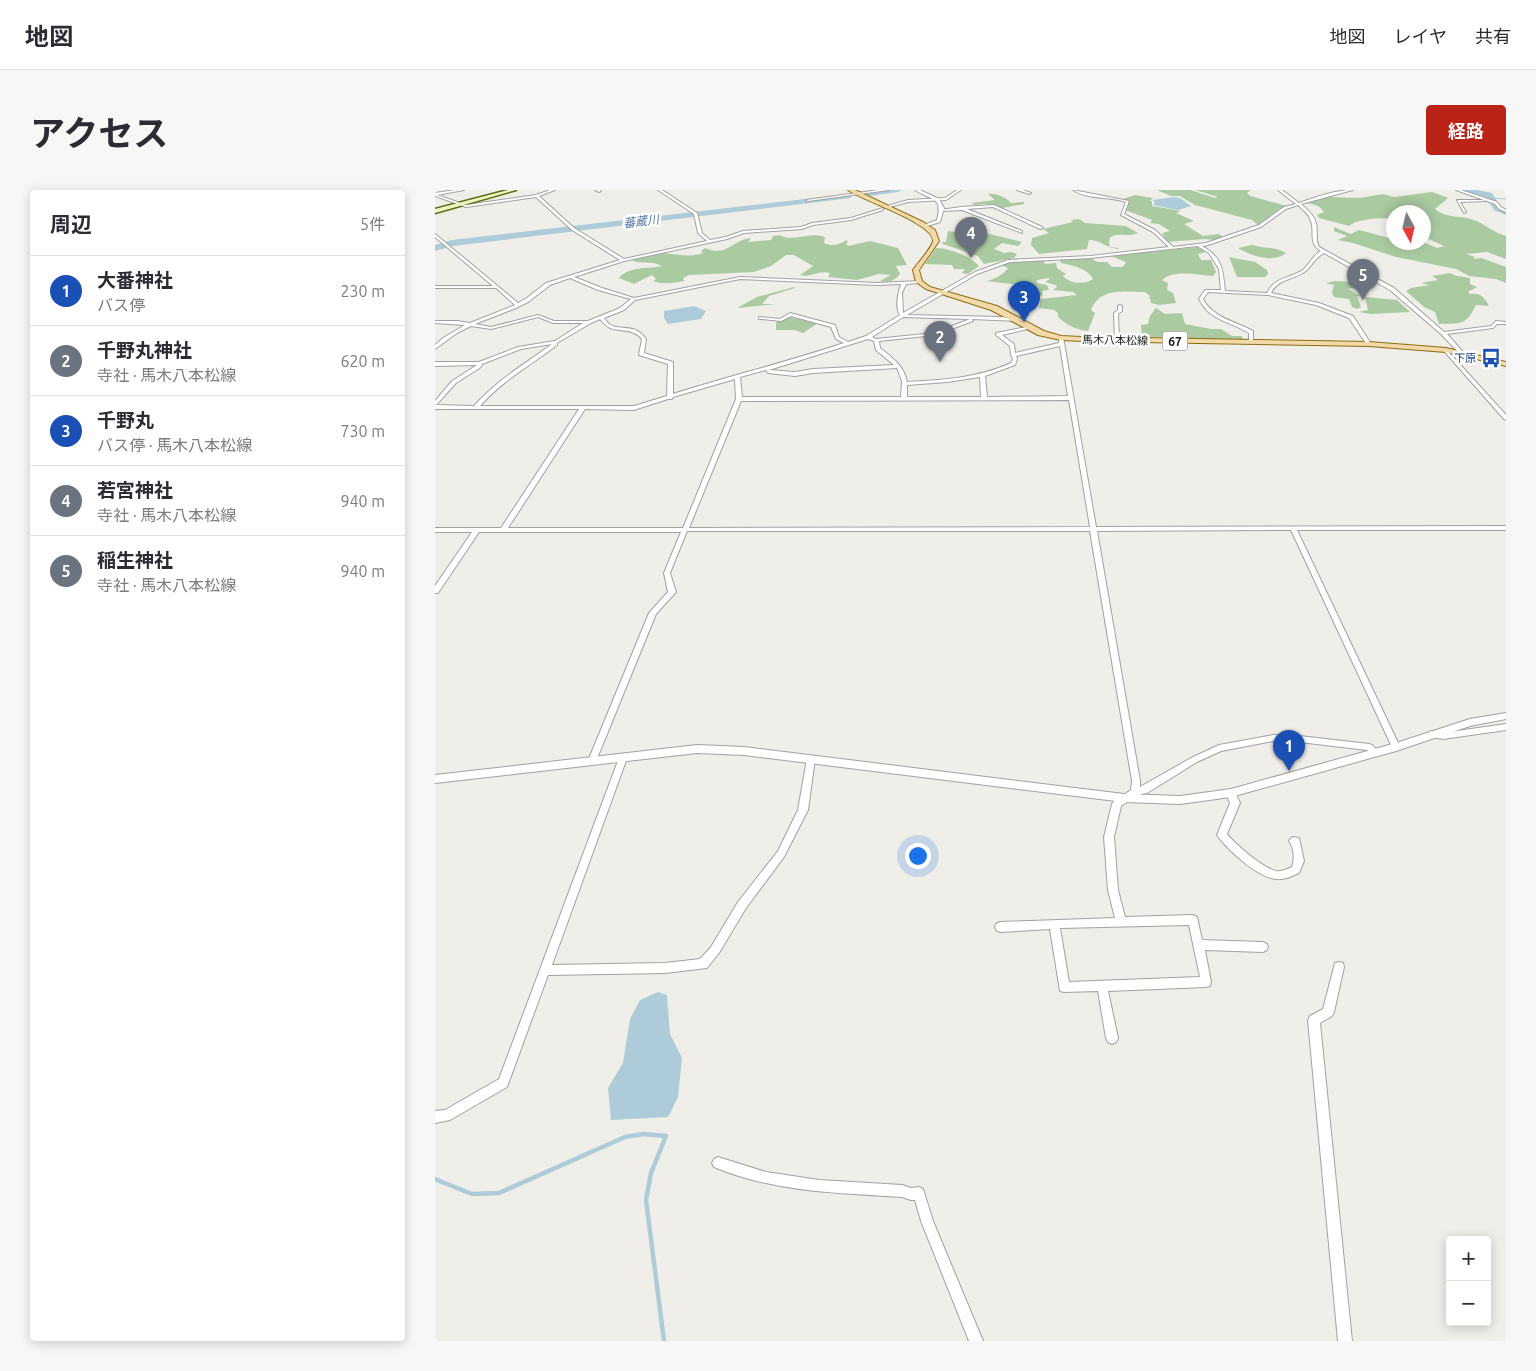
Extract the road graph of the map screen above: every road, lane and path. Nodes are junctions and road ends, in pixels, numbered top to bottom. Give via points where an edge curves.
1 (462, 190) edge
2 (514, 190) edge
3 (553, 190) edge
4 (660, 190) edge
5 (844, 190) edge
6 (887, 190) edge
7 (917, 190) edge
8 (959, 190) edge
9 (1019, 190) edge
10 (1075, 190) edge
11 (1281, 190) edge
12 (1351, 190) edge
13 (1458, 190) edge
14 (852, 192) edge
15 (1029, 193) dead end
16 (860, 194) junction
17 (435, 195) edge
18 (537, 196) junction
19 (807, 200) dead end
20 (938, 200) junction
21 (1486, 200) junction
22 (1496, 203) joint
23 (1298, 204) junction
24 (459, 205) junction
25 (884, 208) junction
26 (961, 208) junction
27 (942, 210) junction
28 (435, 211) edge
29 (1506, 211) edge
30 (1464, 212) dead end
31 (926, 226) junction
32 (1041, 228) dead end
33 (1021, 232) dead end
34 (435, 235) edge
35 (709, 241) junction
36 (1199, 246) junction
37 (1172, 248) junction
38 (1323, 252) junction
39 (623, 260) junction
40 (569, 277) junction
41 (919, 282) junction
42 (904, 283) junction
43 (435, 287) edge
44 (497, 287) junction
45 (1223, 291) junction
46 (943, 293) junction
47 (1268, 294) junction
48 (633, 299) junction
49 (517, 304) junction
50 (1120, 306) dead end
51 (903, 316) junction
52 (601, 318) junction
53 (761, 318) dead end
54 (975, 318) junction
55 (1016, 320) junction
56 (435, 322) edge
57 (589, 322) junction
58 (1506, 323) edge
59 (470, 324) junction
60 (1030, 327) junction
61 (1443, 334) junction
62 (868, 337) junction
63 (876, 340) junction
64 (1117, 340) junction
65 (1061, 341) junction
66 (556, 342) junction
67 (1251, 342) junction
68 (849, 344) junction
69 (1369, 344) junction
70 (435, 348) edge
71 (1446, 350) junction
72 (1461, 352) junction
73 (1013, 355) junction
74 (480, 363) junction
75 (435, 364) edge
76 (1506, 364) edge
77 (897, 366) junction
78 (763, 370) junction
79 (982, 375) junction
80 (737, 376) junction
81 (906, 384) junction
82 (670, 398) junction
83 (904, 398) junction
84 (984, 398) junction
85 (1070, 398) junction
86 (739, 399) junction
87 (435, 406) edge
88 (476, 407) junction
89 (583, 408) junction
90 (1506, 418) edge
91 (1092, 528) junction
92 (1293, 528) junction
93 (1502, 528) edge
94 (685, 529) junction
95 (435, 530) edge
96 (477, 530) junction
97 (503, 530) junction
98 (1506, 538) edge
99 (435, 591) edge
100 (1506, 716) edge
101 (1506, 727) edge
102 (1431, 734) junction
103 (1396, 746) junction
104 (1375, 752) junction
105 (623, 758) junction
106 (811, 759) junction
107 (593, 761) junction
108 (435, 779) edge
109 (1231, 793) junction
110 (1136, 795) junction
111 (1124, 798) junction
112 (1294, 841) dead end
113 (1121, 921) junction
114 (1054, 924) junction
115 (1000, 927) dead end
116 (1199, 945) junction
117 (1263, 947) dead end
118 (1339, 967) dead end
119 (546, 970) junction
120 (1103, 986) junction
121 (1112, 1038) dead end
122 (435, 1117) edge
123 (718, 1163) dead end
124 (976, 1341) edge
125 (1345, 1341) edge

1 - 17 street
2 - 24 main road
3 - 18 street
4 - 35 street via 696,215 700,233
5 - 14 main road
6 - 16 street
7 - 20 street
8 - 20 street via 947,199
9 - 15 street
10 - 37 street via 1081,194 1128,202 1122,214 1154,231
11 - 23 street
12 - 23 street
13 - 21 street
14 - 16 main road
14 - 19 street
14 - 25 main road
16 - 25 main road
17 - 24 street
18 - 24 street
18 - 39 street via 573,229
20 - 25 street via 908,201
20 - 27 street
21 - 22 street
21 - 30 street via 1458,201
22 - 29 street
23 - 36 street via 1285,208 1254,228
23 - 38 street via 1311,216 1315,244
24 - 28 main road
25 - 31 main road
25 - 35 street via 851,219 801,228 743,232
26 - 27 street
26 - 32 street via 994,206
26 - 33 street
27 - 31 street via 939,222
31 - 41 main road via 936,241 916,270
34 - 44 street
35 - 39 street
36 - 37 street
36 - 45 street via 1210,252 1221,269
37 - 46 street via 1009,261 976,273
38 - 47 street via 1315,256 1305,270 1274,284
38 - 61 street via 1392,289
39 - 40 street
40 - 48 street
40 - 49 street via 540,288
41 - 42 street
41 - 46 main road, 馬木八本松線 / 67
42 - 48 street via 740,278
42 - 51 street via 900,293
43 - 44 street
44 - 49 street
45 - 47 street
45 - 67 street via 1207,291 1201,299 1204,306 1215,316 1251,332
46 - 51 street
46 - 55 main road, 馬木八本松線 / 67 via 994,308
47 - 69 street via 1317,304 1347,315 1355,320
48 - 52 street via 623,309
49 - 59 street
50 - 64 street via 1116,313
51 - 54 street
51 - 62 street
52 - 57 street
52 - 82 street via 609,326 640,333 644,339 641,354 671,363
53 - 68 street via 781,320 790,314 824,323 833,326 835,336
54 - 55 street
54 - 63 street via 935,334
55 - 60 main road, 馬木八本松線 / 67
56 - 59 street
57 - 59 street via 553,322 538,316 496,328
57 - 66 street
58 - 61 street via 1496,322 1493,327
59 - 70 street via 442,340
60 - 65 main road, 馬木八本松線 / 67
60 - 73 street via 998,334 1012,345
61 - 72 street
62 - 63 street
62 - 68 street
63 - 77 street via 877,349
64 - 65 main road, 馬木八本松線 / 67
64 - 67 main road, 馬木八本松線 / 67
65 - 73 street
65 - 85 street
66 - 74 street via 520,348
66 - 88 street via 489,390
67 - 69 main road, 馬木八本松線 / 67
68 - 78 street
69 - 71 main road, 馬木八本松線 / 67
71 - 72 main road, 馬木八本松線 / 67
71 - 90 street
72 - 76 main road, 馬木八本松線 / 67
73 - 79 street via 1013,364
74 - 75 street
74 - 87 street via 454,382
77 - 78 street via 795,374
77 - 81 street via 905,375
78 - 80 street
79 - 81 street
79 - 84 street
80 - 82 street
80 - 86 street
81 - 83 street
82 - 89 street via 634,408
83 - 84 street
83 - 86 street
84 - 85 street
85 - 91 street
86 - 94 street
87 - 88 street
88 - 89 street
89 - 97 street
91 - 92 street
91 - 94 street
91 - 110 street
92 - 93 street
92 - 103 street
93 - 98 street
94 - 97 street
94 - 107 street via 667,573 672,592 653,613
95 - 96 street
96 - 97 street
96 - 99 street
100 - 102 street
101 - 102 street via 1443,736
102 - 103 street
103 - 104 street
104 - 109 street
104 - 110 street via 1369,747 1273,738 1219,748
105 - 106 street via 697,749
105 - 107 street
105 - 119 street
106 - 111 street
106 - 119 street via 803,810 781,854 703,964 665,968
107 - 108 street
109 - 110 street via 1180,800
109 - 112 street via 1235,803 1223,835 1228,843 1273,875 1296,870 1299,861 1297,841
110 - 111 street
111 - 113 street via 1117,804 1109,837 1113,890
113 - 114 street
113 - 116 street via 1193,920
114 - 115 street
114 - 120 street via 1064,987
116 - 117 street
116 - 120 street via 1206,982
118 - 125 street via 1328,1012 1314,1020
119 - 122 street via 503,1084 445,1116
120 - 121 street
123 - 124 street via 766,1178 819,1186 919,1193 927,1221

